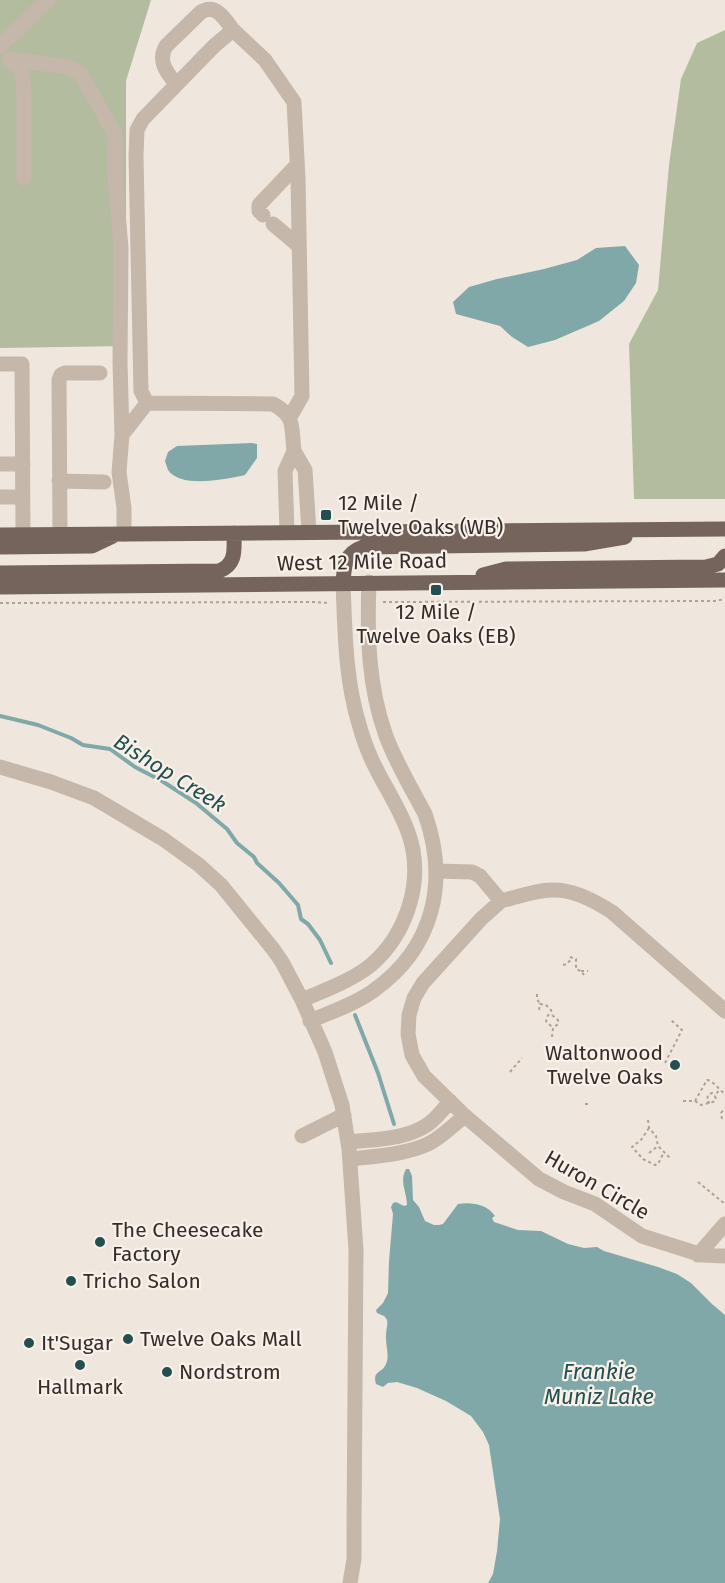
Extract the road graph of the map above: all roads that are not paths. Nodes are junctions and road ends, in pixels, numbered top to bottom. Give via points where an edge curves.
1 (48, 0) edge
2 (233, 30) junction
3 (0, 46) edge
4 (5, 57) edge
5 (176, 84) junction
6 (297, 165) junction
7 (24, 178) dead end
8 (299, 246) junction
9 (0, 364) edge
10 (99, 373) dead end
11 (147, 403) junction
12 (290, 417) junction
13 (122, 435) junction
14 (294, 451) junction
15 (0, 464) edge
16 (23, 464) junction
17 (59, 481) junction
18 (104, 482) dead end
19 (0, 497) edge
20 (23, 497) junction
21 (666, 529) junction
22 (725, 529) edge
23 (287, 532) junction
24 (309, 532) junction
25 (234, 533) junction
26 (60, 534) junction
27 (121, 534) junction
28 (0, 535) edge
29 (23, 535) junction
30 (0, 547) edge
31 (725, 556) edge
32 (0, 573) edge
33 (725, 580) edge
34 (459, 581) junction
35 (369, 582) junction
36 (343, 583) junction
37 (0, 587) edge
38 (0, 767) edge
39 (437, 871) junction
40 (501, 901) junction
41 (302, 1000) junction
42 (725, 1011) edge
43 (310, 1021) junction
44 (450, 1101) junction
45 (344, 1115) junction
46 (465, 1116) junction
47 (303, 1136) dead end
48 (348, 1142) junction
49 (350, 1159) junction
50 (725, 1224) edge
51 (698, 1254) junction
52 (725, 1256) edge
53 (350, 1583) edge

1 - 3 street
2 - 5 street
2 - 5 street via 217,11 207,9 165,46 163,64
2 - 6 street via 265,60 294,102
4 - 7 street via 22,71
4 - 13 street via 67,67 80,73 115,134 121,248
5 - 11 street via 143,119 138,130 141,391
6 - 8 street
6 - 8 street via 259,205 259,211
8 - 12 street via 302,396
9 - 16 street via 22,364
10 - 17 street via 64,373 59,380
11 - 12 street via 273,404
11 - 13 street
12 - 14 street
13 - 27 street
14 - 23 street via 285,471
14 - 24 street via 305,470
15 - 16 street
16 - 20 street
17 - 18 street
17 - 26 street
19 - 20 street
20 - 29 street
21 - 22 main road, West 12 Mile Road
21 - 24 main road, West 12 Mile Road
21 - 36 main road via 584,544 363,547 348,557
23 - 24 main road, West 12 Mile Road
23 - 25 main road, West 12 Mile Road
25 - 27 main road, West 12 Mile Road
25 - 32 main road via 232,561 219,571
26 - 27 main road, West 12 Mile Road
26 - 29 main road, West 12 Mile Road
27 - 30 main road via 92,546
28 - 29 main road, West 12 Mile Road
31 - 34 main road via 706,567 506,569
33 - 34 main road, West 12 Mile Road
34 - 35 main road, West 12 Mile Road
35 - 36 main road, West 12 Mile Road
35 - 39 street via 368,640 375,700 392,752 426,814
36 - 37 main road, West 12 Mile Road
36 - 41 street via 354,706 370,757 410,839 414,882 406,915 380,956 357,975
38 - 41 street via 94,798 200,865 273,949
39 - 40 street via 472,872
39 - 43 street via 427,923 399,968 372,992
40 - 42 street, Huron Circle via 541,891 565,891 593,900 612,912
40 - 44 street, Huron Circle via 423,983 409,1015 412,1055 424,1076
41 - 43 street
43 - 45 street via 325,1052
44 - 46 street, Huron Circle
44 - 48 street via 416,1131
45 - 47 street
45 - 48 street
46 - 49 street via 428,1144
46 - 51 street, Huron Circle via 539,1179 595,1204 642,1236
48 - 49 street
49 - 53 street via 356,1250 354,1559
50 - 51 street
51 - 52 street, Huron Circle

